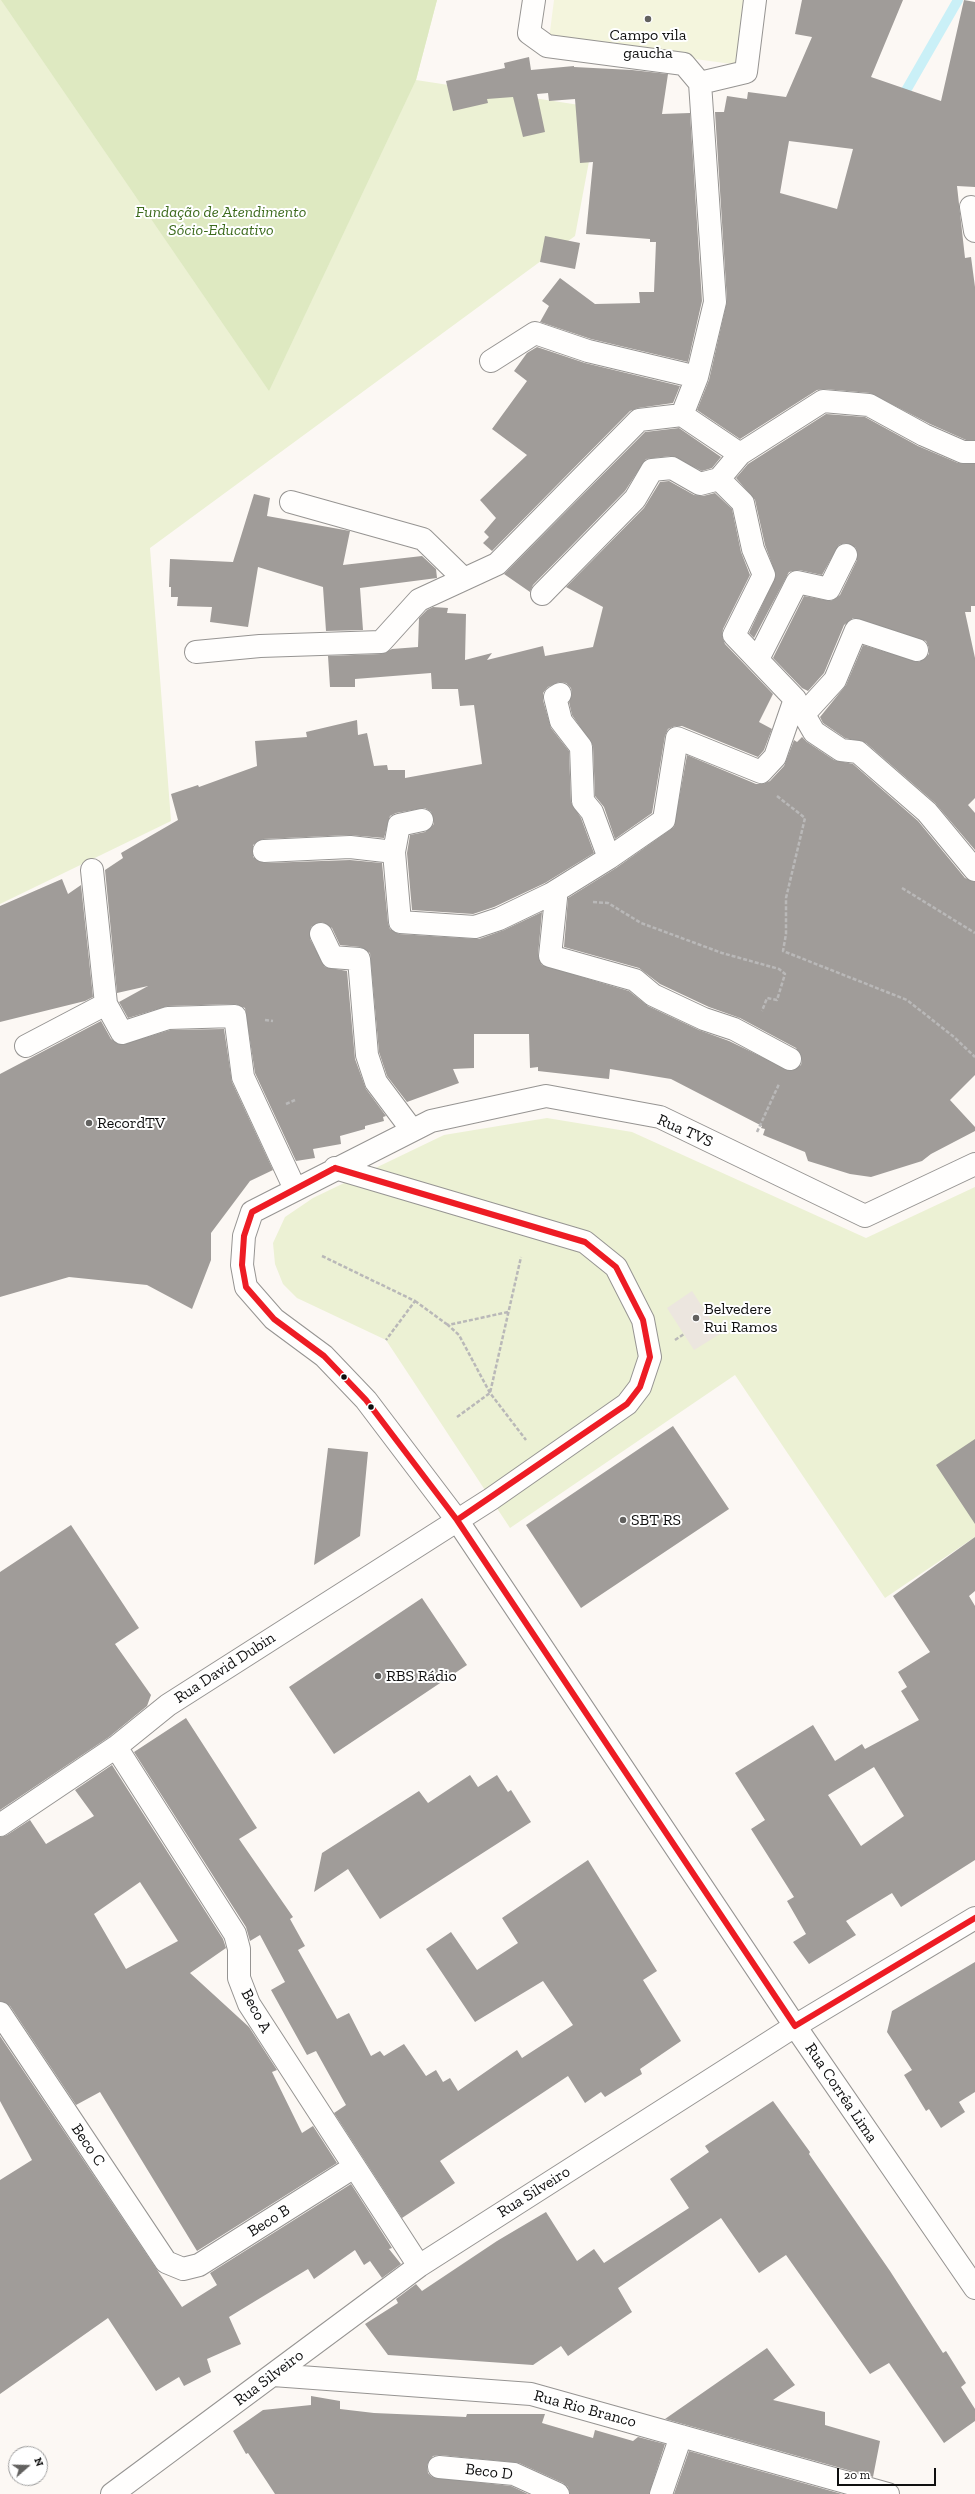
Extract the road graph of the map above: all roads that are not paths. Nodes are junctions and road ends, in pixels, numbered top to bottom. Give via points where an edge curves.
1 (534, 0) edge
2 (755, 0) edge
3 (700, 83) junction
4 (971, 207) dead end
5 (975, 231) edge
6 (491, 361) dead end
7 (697, 377) junction
8 (682, 415) junction
9 (975, 452) edge
10 (740, 454) junction
11 (719, 479) junction
12 (291, 502) dead end
13 (846, 555) dead end
14 (464, 579) junction
15 (542, 594) dead end
16 (917, 650) dead end
17 (196, 652) dead end
18 (758, 659) junction
19 (560, 694) dead end
20 (800, 706) junction
21 (422, 820) dead end
22 (264, 851) dead end
23 (394, 852) junction
24 (609, 858) junction
25 (92, 870) dead end
26 (975, 870) edge
27 (553, 896) junction
28 (322, 934) dead end
29 (106, 1004) junction
30 (26, 1046) dead end
31 (790, 1060) road end
32 (412, 1130) junction
33 (975, 1164) edge
34 (335, 1168) junction
35 (295, 1189) junction
36 (457, 1520) junction
37 (116, 1748) junction
38 (0, 1825) edge
39 (975, 1918) edge
40 (0, 2013) edge
41 (795, 2026) junction
42 (354, 2168) junction
43 (419, 2266) junction
44 (183, 2269) joint
45 (975, 2288) edge
46 (272, 2375) junction
47 (681, 2436) junction
48 (439, 2467) dead end
49 (112, 2494) edge
50 (558, 2494) edge
51 (661, 2494) edge
52 (888, 2494) edge

1 - 3 street via 529,33 547,46 684,64
2 - 3 street via 746,72
3 - 7 street via 715,302
4 - 5 street
6 - 7 street via 534,333 588,351
7 - 8 street
8 - 10 street
8 - 14 street via 639,420 497,564
9 - 10 street via 964,452 924,435 869,405 823,401
10 - 11 street
11 - 15 street via 700,484 672,468 652,470 635,499
11 - 18 street via 743,503 753,549 764,575 734,635
12 - 14 street via 423,539
13 - 18 street via 829,589 797,582
14 - 17 street via 419,600 381,642 260,646
16 - 20 street via 856,630 835,680
18 - 20 street
19 - 24 street via 555,697 561,722 581,747 583,801 592,812
20 - 24 street via 775,757 762,772 677,738 664,820
20 - 26 street via 814,732 841,750 858,752 927,812
21 - 23 street via 399,825
22 - 23 street via 350,848
23 - 27 street via 400,922 475,927
24 - 27 street
25 - 29 street
27 - 31 street via 550,956 635,980 653,995 734,1029
28 - 32 street via 332,957 359,960 367,1055 376,1082
29 - 30 street
29 - 35 street via 122,1033 168,1018 235,1016 243,1077
32 - 33 street, Rua TVS via 431,1121 546,1096 660,1117 865,1216
32 - 34 street, Rua TVS
34 - 35 street, Rua TVS
34 - 36 street, Rua David Dubin via 584,1242 616,1267 643,1320 650,1357 640,1387 627,1404
35 - 36 street, Rua Corrêa Lima via 252,1212 244,1236 242,1265 246,1287 274,1319 324,1356 366,1400
36 - 37 street, Rua David Dubin via 168,1705
36 - 41 street, Rua Corrêa Lima
37 - 38 street, Rua David Dubin
37 - 42 street, Beco A via 235,1934 239,1949 240,1978 249,2004
39 - 41 street, Rua Silveiro
40 - 44 street, Beco C via 166,2262
41 - 43 street, Rua Silveiro
41 - 45 street, Rua Corrêa Lima
42 - 43 street, Beco A
42 - 44 street, Beco B via 199,2265
43 - 46 street, Rua Silveiro
46 - 47 street, Rua Rio Branco via 531,2394
46 - 49 street, Rua Silveiro
47 - 51 street
47 - 52 street, Rua Rio Branco
48 - 50 street, Beco D via 514,2474

